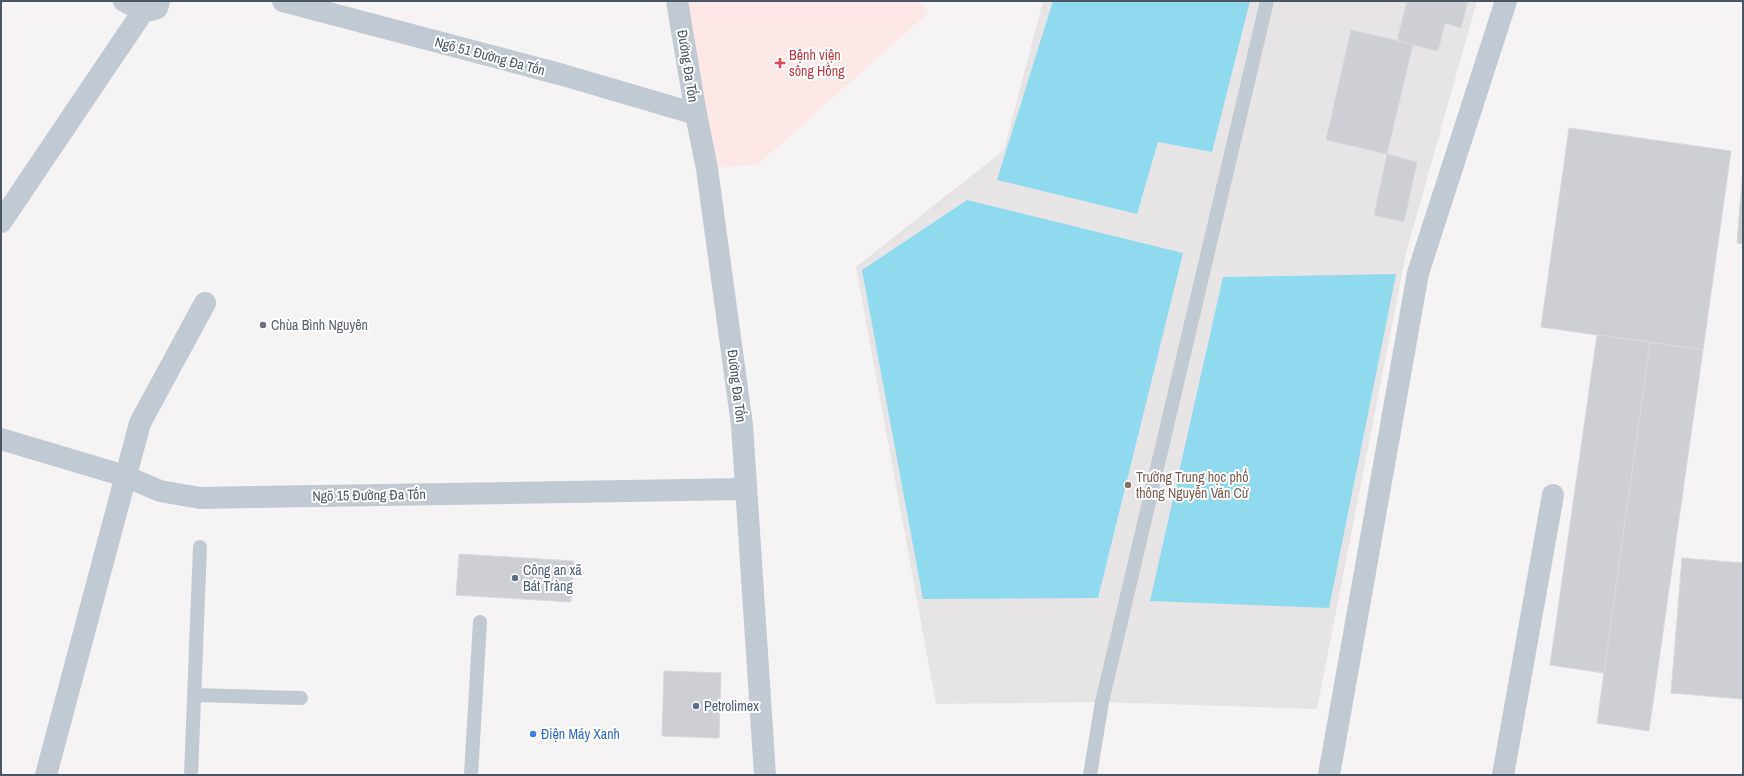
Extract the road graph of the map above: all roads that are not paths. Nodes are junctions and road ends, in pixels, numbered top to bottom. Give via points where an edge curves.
1 (124, 1) edge
2 (283, 1) edge
3 (677, 1) edge
4 (1267, 1) edge
5 (1506, 1) edge
6 (152, 5) edge
7 (696, 114) junction
8 (1, 222) edge
9 (205, 303) dead end
10 (1, 439) edge
11 (125, 476) junction
12 (746, 489) junction
13 (1552, 495) dead end
14 (200, 547) dead end
15 (480, 622) dead end
16 (194, 695) junction
17 (301, 698) dead end
18 (46, 775) edge
19 (191, 775) edge
20 (471, 775) edge
21 (765, 775) edge
22 (1090, 775) edge
23 (1330, 775) edge
24 (1503, 775) edge

1 - 6 street
2 - 7 street, Ngõ 51 Đường Đa Tốn via 563,75
3 - 7 street, Đường Đa Tốn
4 - 22 lane via 1102,702
5 - 23 street via 1418,273
6 - 8 street
7 - 12 street, Đường Đa Tốn via 707,169 725,293 742,425
9 - 11 street via 140,423
10 - 11 street, Ngõ 15 Đường Đa Tốn
11 - 12 street, Ngõ 15 Đường Đa Tốn via 160,491 200,498
11 - 18 street
12 - 21 street, Đường Đa Tốn
13 - 24 street
14 - 16 lane
15 - 20 lane
16 - 17 lane
16 - 19 lane

